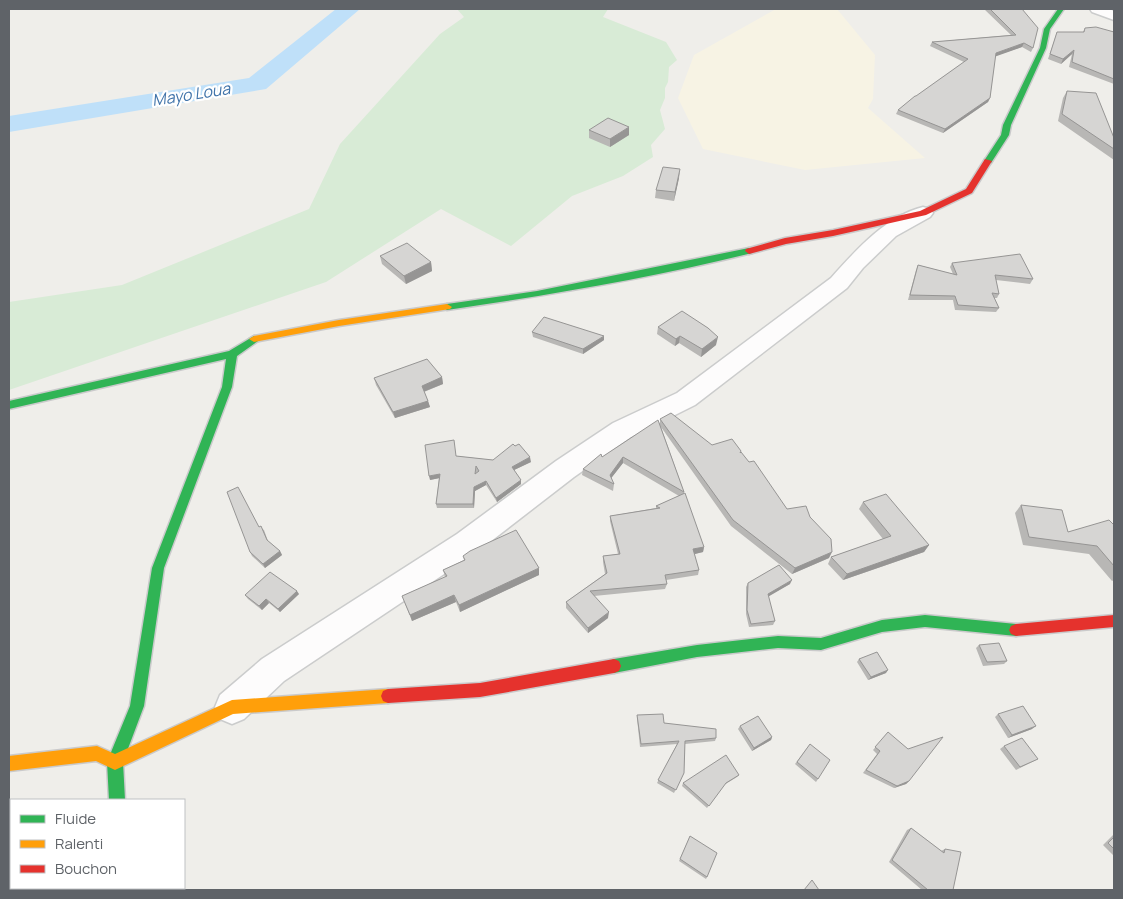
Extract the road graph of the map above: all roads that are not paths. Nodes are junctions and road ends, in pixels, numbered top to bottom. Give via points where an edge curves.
1 (1061, 9) edge
2 (1097, 9) edge
3 (1114, 16) edge
4 (923, 213) junction
5 (232, 354) junction
6 (9, 406) edge
7 (1114, 621) edge
8 (232, 707) junction
9 (115, 762) junction
10 (9, 764) edge
11 (117, 799) edge

1 - 4 street via 1047,29 1043,48 1005,135 969,191
2 - 3 street
4 - 5 street via 785,241 721,258 536,294 339,323 254,340
4 - 8 street via 890,232 839,283 686,399 622,430 467,543 273,670
5 - 6 street
5 - 9 street via 227,387 158,568 137,706
7 - 8 street via 1010,631 925,621 882,626 821,644 778,642 697,651 480,690
8 - 9 street
9 - 10 street via 97,753
9 - 11 street

